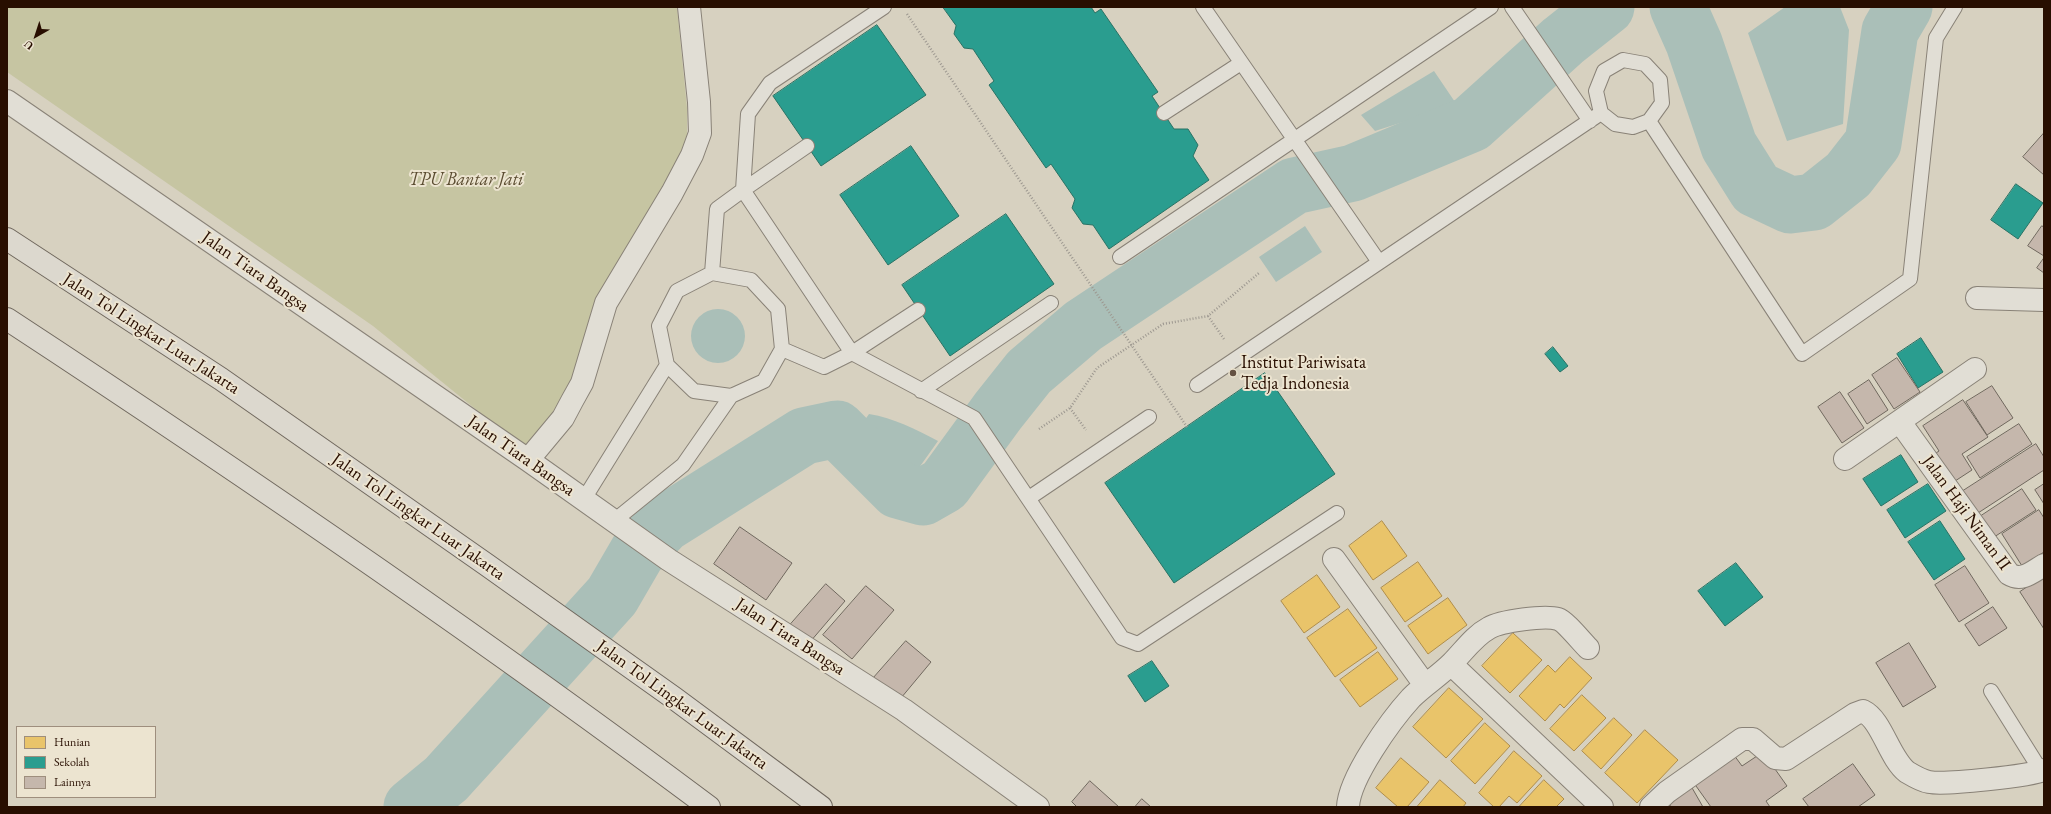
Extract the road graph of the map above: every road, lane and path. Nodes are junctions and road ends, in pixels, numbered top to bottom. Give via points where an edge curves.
1 (689, 7) edge
2 (884, 7) edge
3 (1203, 7) edge
4 (1491, 7) edge
5 (1512, 7) edge
6 (1955, 7) edge
7 (906, 14) dead end
8 (1241, 63) junction
9 (7, 102) edge
10 (1164, 113) dead end
11 (1596, 117) junction
12 (1649, 121) junction
13 (1295, 140) junction
14 (807, 146) dead end
15 (743, 190) junction
16 (7, 239) edge
17 (1120, 257) dead end
18 (1379, 262) junction
19 (712, 273) junction
20 (1259, 273) dead end
21 (1977, 298) dead end
22 (2044, 300) edge
23 (1051, 303) dead end
24 (918, 310) dead end
25 (7, 319) edge
26 (1132, 345) junction
27 (782, 349) junction
28 (852, 353) junction
29 (667, 364) junction
30 (1975, 369) dead end
31 (1197, 385) dead end
32 (921, 391) junction
33 (731, 396) junction
34 (1149, 417) dead end
35 (1900, 422) junction
36 (1187, 427) dead end
37 (1039, 428) dead end
38 (1845, 459) dead end
39 (528, 460) junction
40 (1029, 498) junction
41 (584, 499) junction
42 (1337, 513) dead end
43 (621, 526) junction
44 (1334, 559) dead end
45 (2044, 564) edge
46 (1588, 648) dead end
47 (1451, 664) junction
48 (1425, 685) junction
49 (1990, 691) dead end
50 (2042, 770) edge
51 (709, 807) edge
52 (821, 807) edge
53 (1038, 807) edge
54 (1348, 807) edge
55 (1602, 807) edge
56 (1651, 807) edge

1 - 39 street via 700,133 692,155 672,193 606,303 582,383 563,418
2 - 15 lane via 770,83 748,114
3 - 8 lane
4 - 13 lane
5 - 11 lane via 1564,82
6 - 12 lane via 1936,38 1910,279 1802,354
7 - 26 path
8 - 10 lane
8 - 13 lane
9 - 39 street, Jalan Tiara Bangsa
11 - 12 lane via 1633,127
11 - 12 lane via 1596,91 1604,71 1623,60 1645,64 1660,80 1662,103
11 - 18 lane
13 - 17 lane
13 - 18 lane
14 - 15 lane
15 - 19 lane via 717,209
15 - 28 lane
16 - 52 highway, Jalan Tol Lingkar Luar Jakarta via 221,379 488,565
18 - 31 lane
19 - 27 lane via 751,280 756,285 778,309
19 - 29 lane via 677,290 659,326
20 - 26 path via 1208,316 1163,324
21 - 22 street
23 - 32 lane
24 - 28 lane
25 - 51 highway via 182,434 452,622
26 - 36 path
26 - 37 path via 1097,368 1070,408
27 - 28 lane via 824,367
27 - 33 lane via 764,381
28 - 32 lane
29 - 33 lane via 694,391
29 - 41 lane
30 - 35 street
32 - 40 lane via 974,418
33 - 43 lane via 683,465
34 - 40 lane
35 - 38 street
35 - 45 street, Jalan Haji Niman II via 2009,574 2021,577
39 - 41 street, Jalan Tiara Bangsa
40 - 42 lane via 1122,638 1138,644
41 - 43 street, Jalan Tiara Bangsa
43 - 53 street, Jalan Tiara Bangsa via 669,560 904,710
44 - 48 street
46 - 47 street via 1559,619 1541,616 1491,627 1480,633
47 - 48 street
47 - 55 street
48 - 54 street via 1411,699 1375,747 1348,798
49 - 50 lane
50 - 56 street via 2003,777 1928,782 1906,771 1870,714 1863,711 1786,759 1775,758 1753,739 1742,739 1667,792

